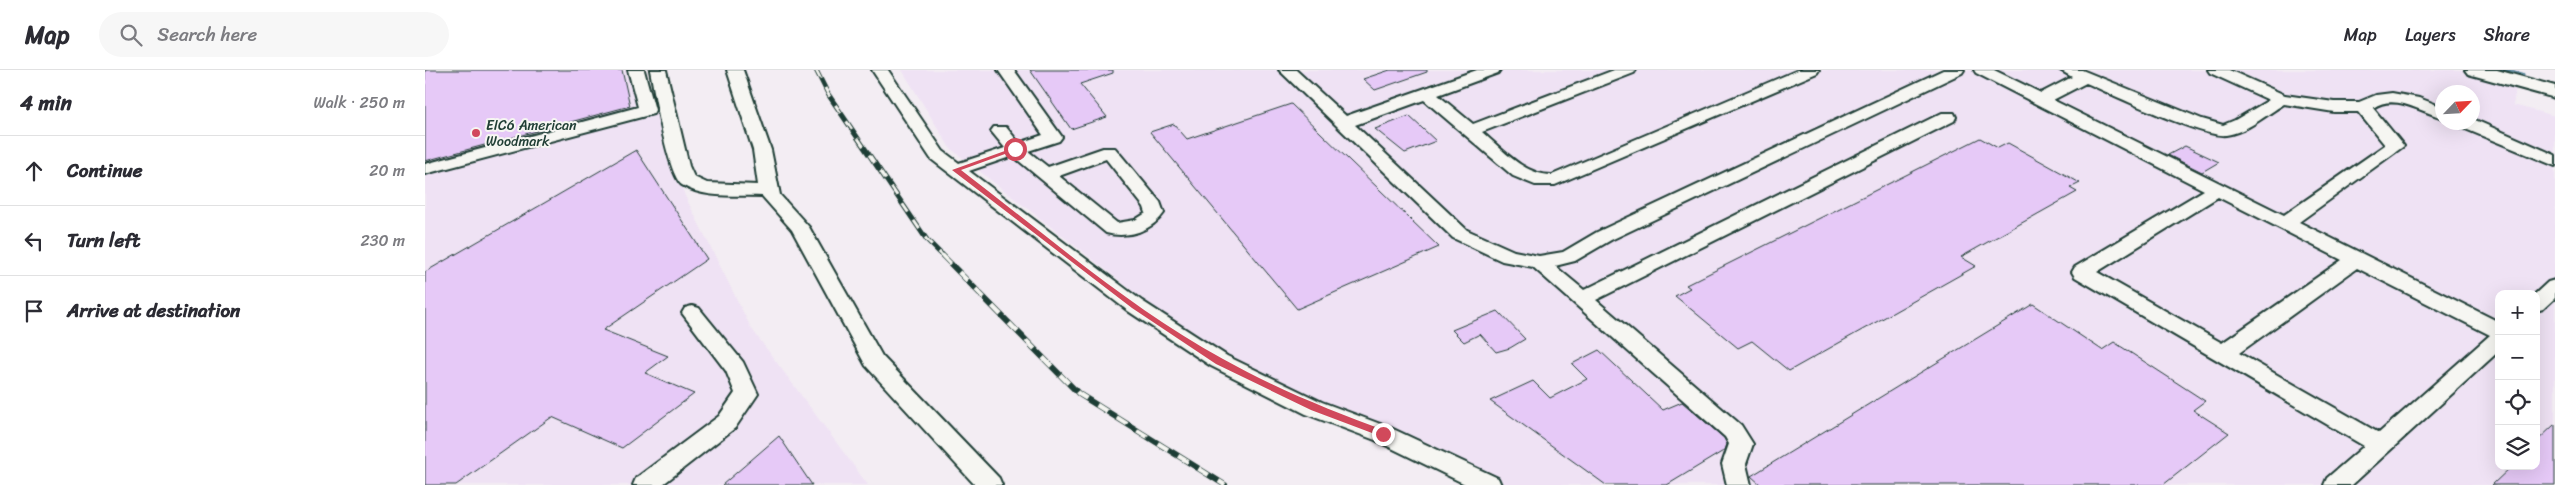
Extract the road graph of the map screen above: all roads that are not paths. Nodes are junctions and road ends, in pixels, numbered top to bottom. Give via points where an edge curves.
1 (636, 70) edge
2 (658, 70) edge
3 (735, 70) edge
4 (880, 70) edge
5 (1006, 70) edge
6 (1287, 70) edge
7 (1492, 70) edge
8 (1628, 70) edge
9 (1811, 70) edge
10 (1956, 70) edge
11 (1981, 70) edge
12 (2068, 70) edge
13 (2216, 70) edge
14 (2475, 70) edge
15 (2534, 70) edge
16 (2555, 76) edge
17 (2085, 77) junction
18 (2555, 92) edge
19 (1426, 93) junction
20 (2281, 99) junction
21 (2040, 100) junction
22 (2363, 107) junction
23 (2435, 110) edge
24 (1948, 117) dead end
25 (1343, 123) junction
26 (2480, 129) edge
27 (1000, 131) dead end
28 (1470, 131) junction
29 (1015, 149) junction
30 (2555, 161) edge
31 (425, 169) edge
32 (955, 170) junction
33 (1046, 174) junction
34 (2218, 189) junction
35 (768, 191) junction
36 (2285, 223) junction
37 (2356, 259) junction
38 (1539, 262) junction
39 (2555, 287) edge
40 (1582, 299) junction
41 (2540, 300) edge
42 (692, 313) dead end
43 (2495, 329) edge
44 (2495, 343) edge
45 (2223, 353) junction
46 (2381, 445) junction
47 (645, 485) edge
48 (990, 485) edge
49 (1489, 485) edge
50 (1739, 485) edge
51 (2337, 485) edge

1 - 31 street via 647,110
2 - 35 street via 680,166 687,180 704,188
3 - 35 street via 762,150
4 - 32 street via 937,155
5 - 29 street via 1053,137
6 - 25 street
7 - 19 street
8 - 28 street
9 - 28 street via 1555,180 1535,180 1519,172
10 - 38 street via 1603,236 1568,257
11 - 21 street
12 - 17 street
13 - 20 street
14 - 18 main road
15 - 16 main road
17 - 20 street via 2196,123 2224,130 2241,124
17 - 21 street
19 - 25 street
19 - 28 street
20 - 22 street via 2334,107
21 - 34 street
22 - 23 street via 2371,100 2387,96
22 - 36 street via 2395,146
24 - 40 street
25 - 38 street via 1460,234 1509,257
26 - 30 street
27 - 29 street
29 - 32 street
29 - 33 street
32 - 49 street via 1135,306 1219,361 1314,408 1383,434
33 - 33 street via 1113,229 1129,228 1150,220 1155,213 1153,206 1109,152
34 - 36 street
34 - 45 street via 2082,272
35 - 48 street via 800,228 874,360
36 - 37 street
37 - 43 street
37 - 45 street
38 - 40 street
39 - 41 street
40 - 50 street via 1733,431 1741,444 1733,472
42 - 47 street via 735,368 747,394 727,422
44 - 46 street
45 - 46 street
46 - 51 street

